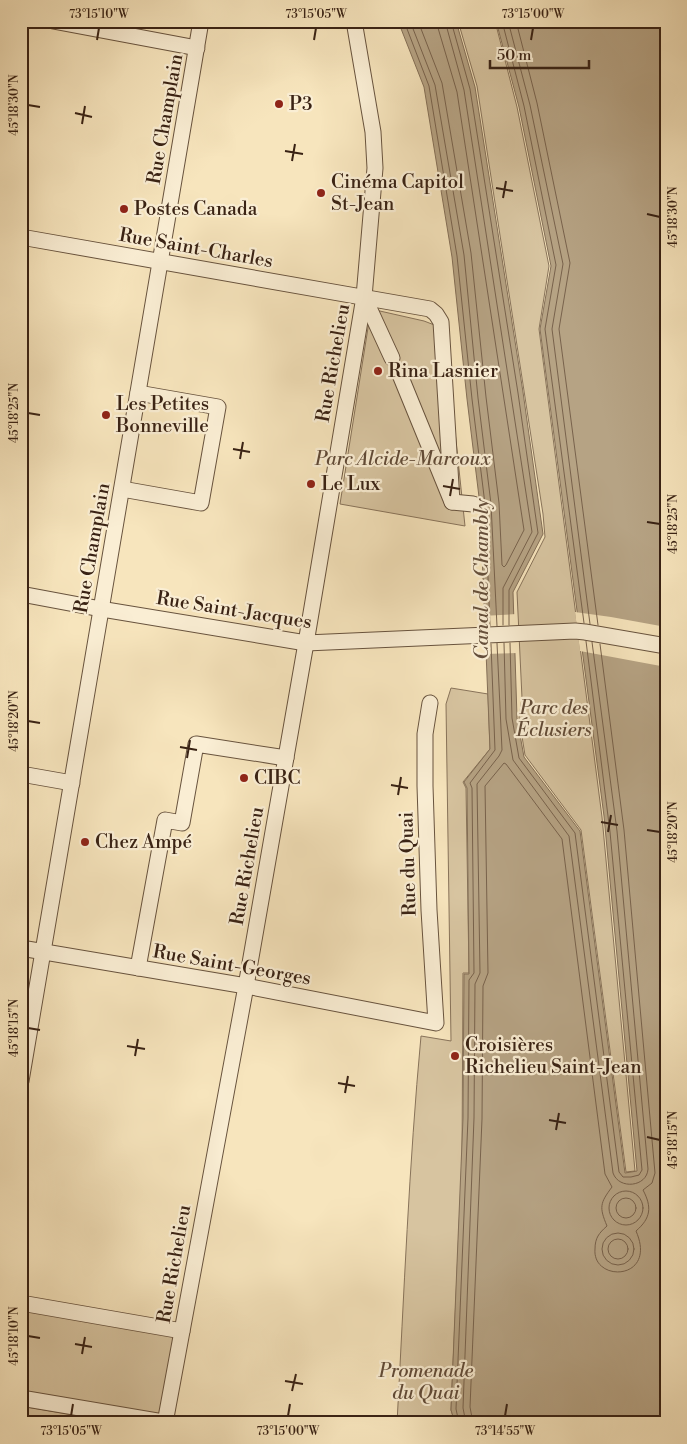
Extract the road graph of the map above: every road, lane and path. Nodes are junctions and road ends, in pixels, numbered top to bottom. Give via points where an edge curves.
1 (53, 21) edge
2 (201, 21) edge
3 (354, 21) edge
4 (197, 48) junction
5 (21, 238) edge
6 (161, 262) junction
7 (364, 297) junction
8 (138, 393) junction
9 (122, 489) junction
10 (452, 502) junction
11 (473, 504) dead end
12 (21, 594) edge
13 (102, 609) junction
14 (306, 643) junction
15 (666, 646) edge
16 (430, 703) dead end
17 (286, 758) junction
18 (21, 774) edge
19 (72, 783) junction
20 (21, 948) edge
21 (43, 952) junction
22 (138, 968) junction
23 (246, 986) junction
24 (436, 1023) joint
25 (21, 1081) edge
26 (21, 1302) edge
27 (182, 1330) junction
28 (21, 1398) edge
29 (166, 1423) edge

1 - 4 street
2 - 4 street, Rue Champlain
3 - 7 street, Rue Richelieu via 373,132 375,168
4 - 6 street, Rue Champlain
5 - 6 street, Rue Saint-Charles
6 - 7 street, Rue Saint-Charles
6 - 8 street, Rue Champlain
7 - 10 street
7 - 10 street via 430,309 440,322
7 - 14 street, Rue Richelieu
8 - 9 street, Rue Champlain
8 - 9 street via 218,407 201,503
9 - 13 street, Rue Champlain
10 - 11 street
12 - 13 street, Rue Saint-Jacques
13 - 14 street, Rue Saint-Jacques
13 - 19 street, Rue Champlain
14 - 15 street, Rue Saint-Jacques via 575,631
14 - 17 street, Rue Richelieu
16 - 24 street, Rue du Quai via 425,734 425,786
17 - 22 street via 196,744 182,823 165,820
17 - 23 street, Rue Richelieu
18 - 19 street
19 - 21 street, Rue Champlain
20 - 21 street, Rue Saint-Georges
21 - 22 street, Rue Saint-Georges
21 - 25 street, Rue Champlain
22 - 23 street, Rue Saint-Georges
23 - 24 street, Rue Saint-Georges
23 - 27 street, Rue Richelieu
26 - 27 street
27 - 29 street, Rue Richelieu
28 - 29 street, Rue Richelieu

